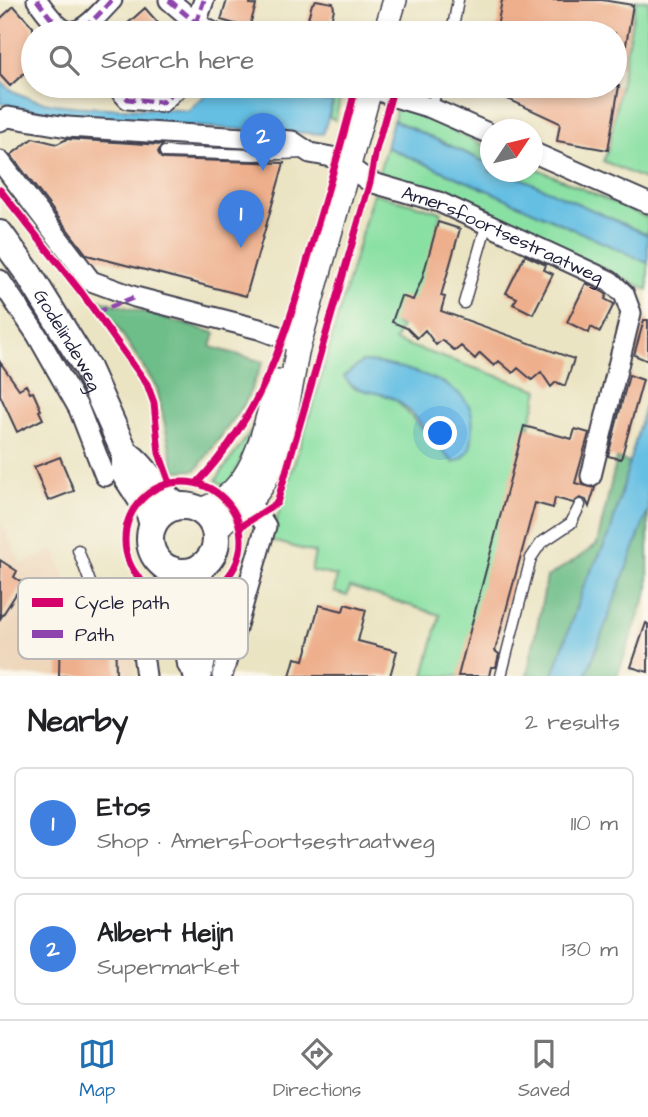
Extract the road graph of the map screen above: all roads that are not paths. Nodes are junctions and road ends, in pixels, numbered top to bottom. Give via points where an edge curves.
1 (37, 0) edge
2 (112, 0) edge
3 (169, 0) edge
4 (204, 0) edge
5 (395, 0) edge
6 (458, 0) edge
7 (55, 21) edge
8 (90, 21) edge
9 (195, 21) edge
10 (198, 21) edge
11 (389, 21) edge
12 (454, 21) edge
13 (127, 98) edge
14 (166, 98) edge
15 (367, 98) edge
16 (398, 98) edge
17 (434, 98) edge
18 (431, 108) junction
19 (0, 121) edge
20 (480, 129) edge
21 (165, 152) dead end
22 (310, 153) junction
23 (543, 156) edge
24 (0, 162) edge
25 (349, 166) junction
26 (648, 202) edge
27 (487, 223) junction
28 (0, 234) edge
29 (0, 280) edge
30 (464, 303) dead end
31 (298, 348) junction
32 (125, 453) junction
33 (105, 476) dead end
34 (589, 481) dead end
35 (245, 494) junction
36 (580, 505) dead end
37 (188, 508) junction
38 (153, 525) junction
39 (215, 532) junction
40 (78, 550) dead end
41 (202, 566) junction
42 (172, 570) junction
43 (88, 578) edge
44 (176, 578) edge
45 (197, 578) edge
46 (248, 585) edge
47 (189, 659) edge
48 (202, 659) edge
49 (227, 659) edge
50 (196, 676) edge
51 (222, 676) edge
52 (501, 676) edge

1 - 7 street
2 - 8 street
3 - 9 street
4 - 10 street
5 - 11 street
6 - 12 lane
13 - 14 street via 162,102
15 - 25 street
16 - 18 street
17 - 18 lane
18 - 20 street
19 - 22 street, Amersfoortsestraatweg via 8,117 67,127 292,141
21 - 22 lane
22 - 25 street, Amersfoortsestraatweg via 337,158
23 - 26 street
24 - 31 street via 91,281 259,329
25 - 27 street, Amersfoortsestraatweg via 370,182 439,202
25 - 31 street
27 - 30 lane
27 - 34 street, Amersfoortsestraatweg via 610,281 624,294 631,313
28 - 32 main road, Godelindeweg via 87,368
29 - 33 street, Godelindeweg via 79,409
31 - 35 street via 279,377
32 - 37 main road, Godelindeweg via 139,463 163,497
32 - 38 main road, Godelindeweg via 125,474
35 - 37 street via 212,507
35 - 39 street
35 - 46 street via 265,526
36 - 52 lane via 571,523 541,543 531,558
37 - 38 main road via 160,514
37 - 39 main road via 209,519
38 - 42 main road via 151,548 159,562
39 - 41 main road via 212,555
40 - 43 lane
41 - 42 main road via 187,572
41 - 45 main road
42 - 44 main road
47 - 50 main road
48 - 50 main road
49 - 51 street

